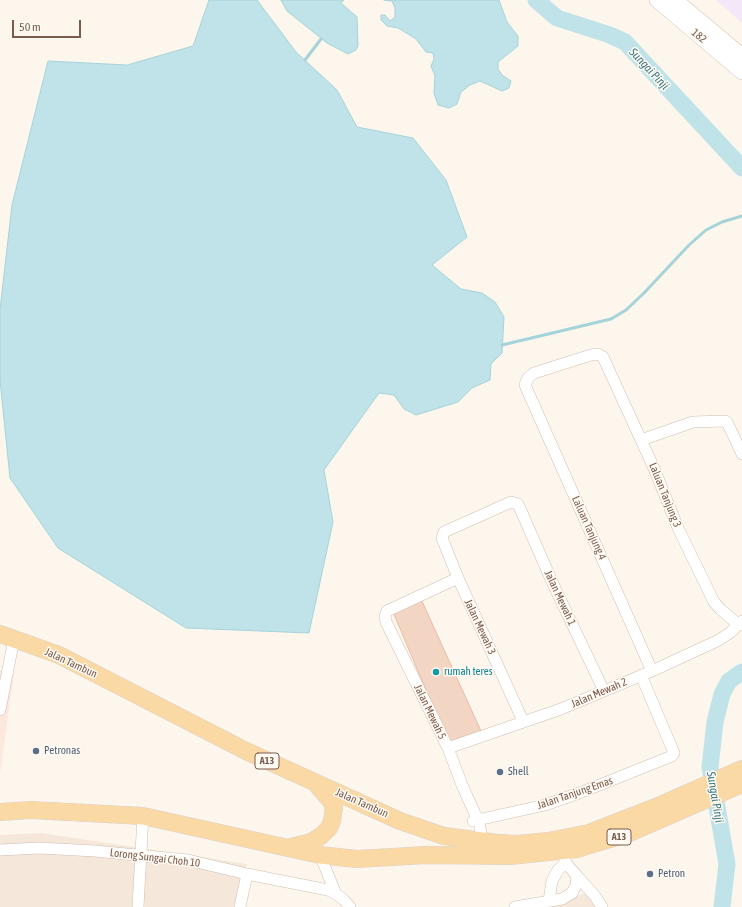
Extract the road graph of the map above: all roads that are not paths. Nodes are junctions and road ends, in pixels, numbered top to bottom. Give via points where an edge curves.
1 (657, 0) edge
2 (675, 0) edge
3 (742, 56) edge
4 (742, 72) edge
5 (525, 385) joint
6 (642, 440) junction
7 (742, 454) edge
8 (518, 504) joint
9 (458, 578) junction
10 (740, 623) edge
11 (7, 636) edge
12 (652, 670) junction
13 (641, 675) junction
14 (2, 687) edge
15 (604, 691) junction
16 (0, 710) edge
17 (523, 721) junction
18 (448, 748) junction
19 (740, 777) edge
20 (314, 782) junction
21 (687, 801) junction
22 (0, 812) edge
23 (143, 816) junction
24 (476, 818) junction
25 (475, 840) junction
26 (286, 847) junction
27 (0, 850) edge
28 (141, 855) junction
29 (320, 855) junction
30 (564, 857) junction
31 (247, 874) junction
32 (577, 876) junction
33 (336, 894) junction
34 (549, 901) junction
35 (138, 907) edge
36 (240, 907) edge
37 (350, 907) edge
38 (515, 907) edge
39 (602, 907) edge

1 - 4 street, 182
2 - 3 street, 182
5 - 6 street, Laluan Tanjung 3 via 534,373 598,354 603,357
5 - 12 street, Laluan Tanjung 4
6 - 7 street via 693,422 723,421 727,422
6 - 10 street, Laluan Tanjung 3 via 678,528 714,602
8 - 9 street, Jalan Mewah 3 via 511,502 444,532 442,540
8 - 15 street, Jalan Mewah 1
9 - 17 street, Jalan Mewah 3
9 - 18 street, Jalan Mewah 5 via 387,611 385,616
10 - 12 street, Jalan Mewah 2 via 719,640
11 - 14 street
11 - 20 main road, Jalan Tambun / A13 via 58,655 246,751
12 - 13 street, Jalan Mewah 2
13 - 15 street, Jalan Mewah 2
13 - 24 street, Jalan Tanjung Emas via 674,755 545,805
14 - 16 street
15 - 17 street, Jalan Mewah 2
17 - 18 street, Jalan Mewah 2
18 - 24 street, Jalan Mewah 5
19 - 21 main road, Jalan Tambun / A13
20 - 25 main road, Jalan Tambun / A13 via 400,820 444,836
20 - 26 main road via 332,801 334,808 329,828 311,842
21 - 25 main road, Jalan Tambun / A13 via 589,833 548,841 518,844
21 - 30 main road, Jalan Tambun / A13 via 627,834
22 - 23 main road, A13 via 31,810
23 - 26 main road, A13
23 - 28 street
24 - 25 street
26 - 29 main road, A13
27 - 28 street, Lorong Sungai Choh 10 via 39,848
28 - 31 street, Lorong Sungai Choh 10 via 188,860
28 - 35 street
29 - 30 main road, Jalan Tambun / A13 via 357,860 426,855 510,856 545,853
29 - 33 street
30 - 32 street
30 - 34 street via 552,881
31 - 33 street, Lorong Sungai Choh 10 via 328,890
31 - 36 street
32 - 34 street via 572,893 562,899
32 - 39 street
33 - 37 street, Lorong Sungai Choh 10
34 - 38 street

